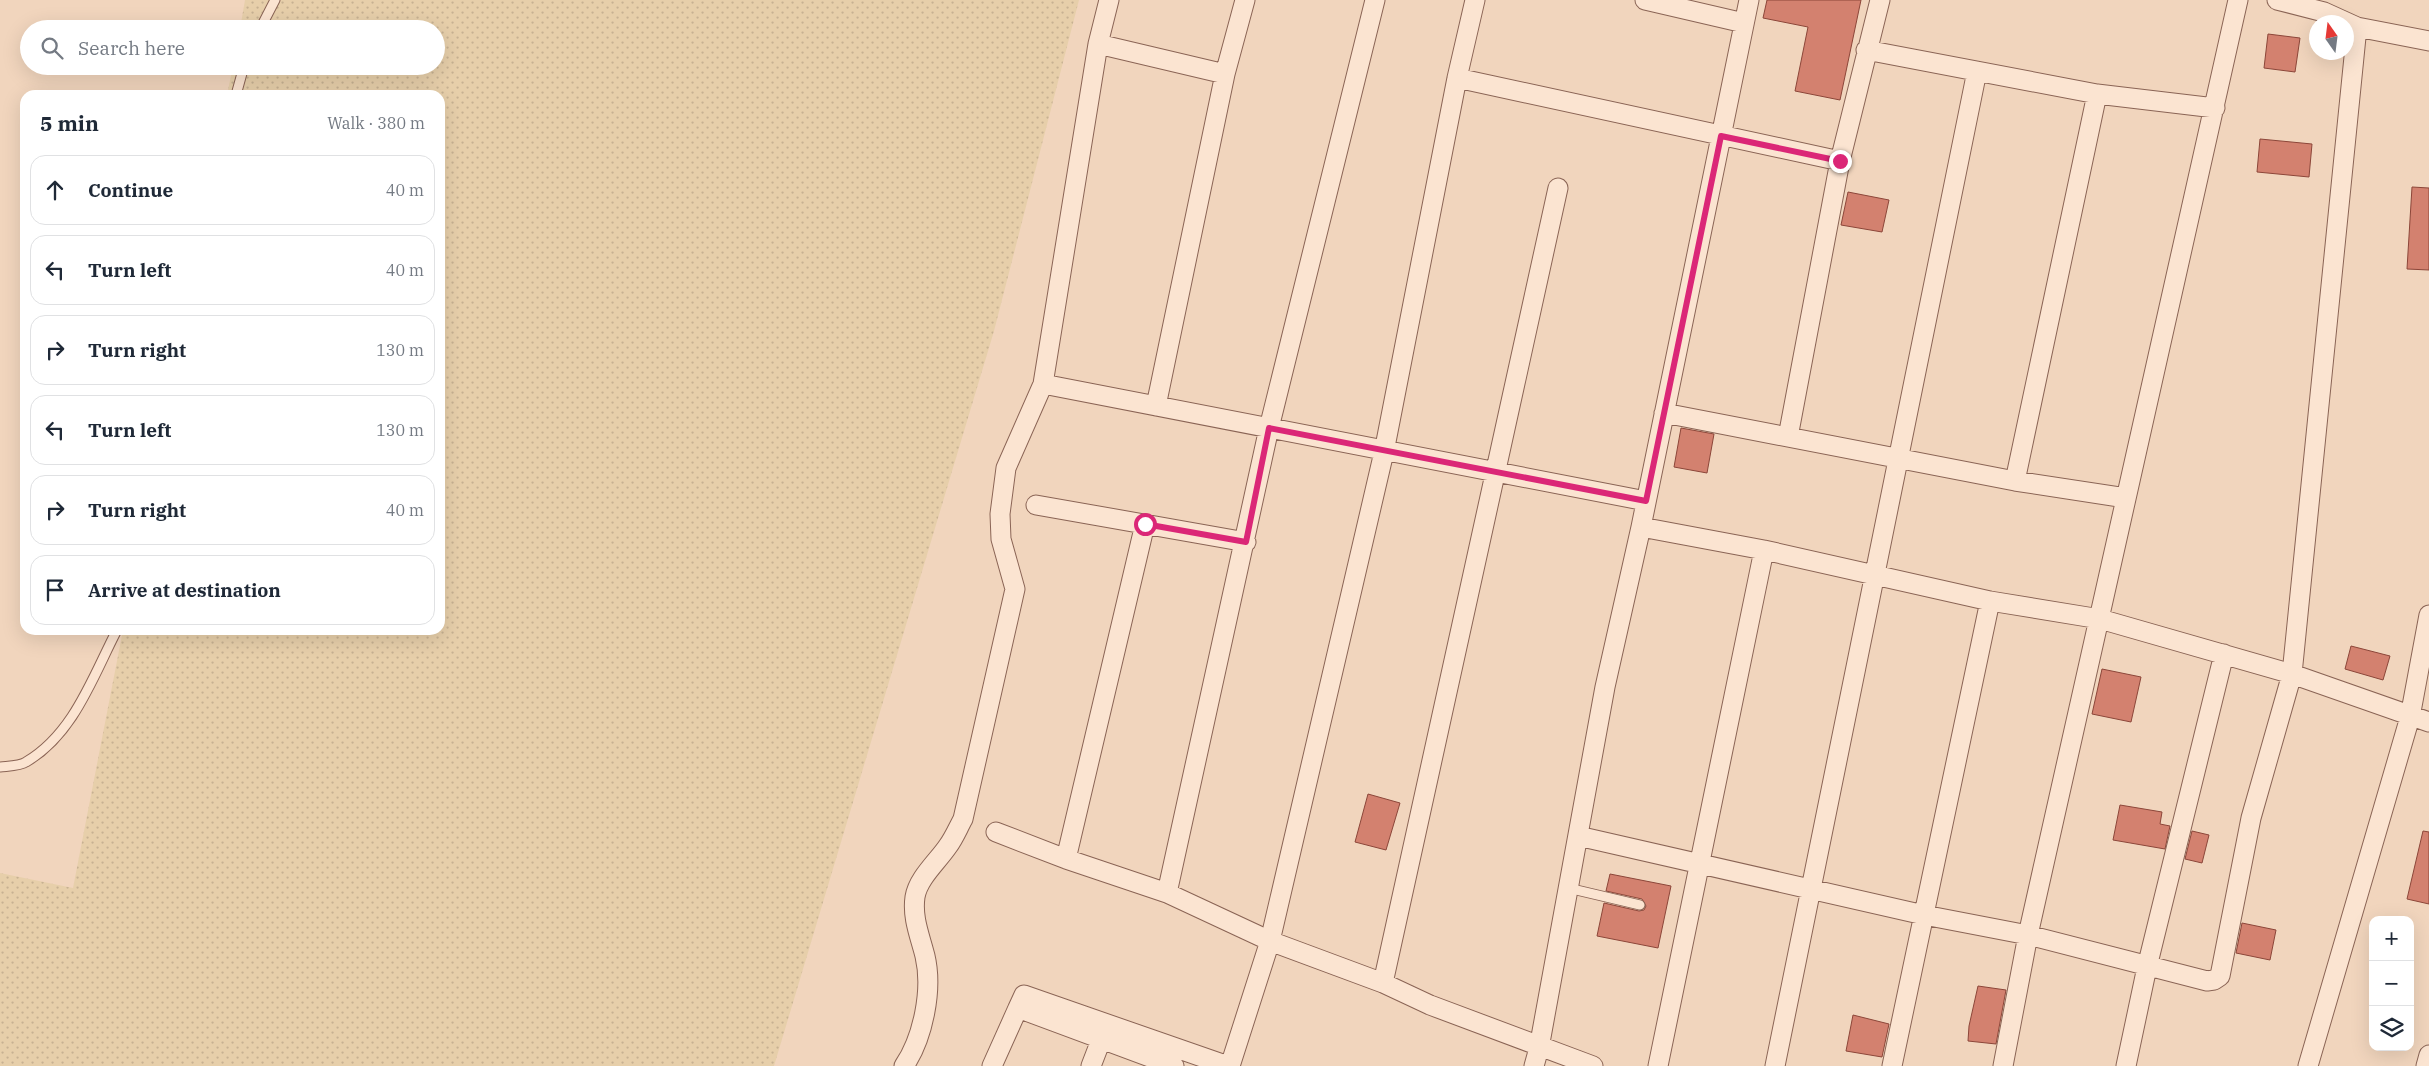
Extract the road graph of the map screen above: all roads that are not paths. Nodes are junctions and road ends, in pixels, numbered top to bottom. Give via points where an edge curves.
1 (275, 0) edge
2 (1109, 0) edge
3 (1245, 0) edge
4 (1374, 0) edge
5 (1475, 0) edge
6 (1645, 0) edge
7 (1749, 0) edge
8 (1880, 0) edge
9 (2238, 0) edge
10 (2277, 0) edge
11 (2325, 6) edge
12 (265, 20) edge
13 (1744, 23) junction
14 (2356, 27) junction
15 (2429, 41) edge
16 (1098, 44) junction
17 (1866, 50) junction
18 (1977, 71) junction
19 (1225, 74) junction
20 (242, 75) edge
21 (1456, 78) junction
22 (237, 90) edge
23 (2097, 94) junction
24 (2215, 108) junction
25 (1721, 136) junction
26 (1840, 161) junction
27 (1558, 188) dead end
28 (1043, 384) junction
29 (1156, 406) junction
30 (1664, 413) junction
31 (1269, 428) junction
32 (1788, 437) junction
33 (1384, 452) junction
34 (1898, 458) junction
35 (1496, 473) junction
36 (2015, 481) junction
37 (2126, 498) junction
38 (1646, 501) junction
39 (1036, 505) dead end
40 (1145, 524) junction
41 (1641, 527) junction
42 (1246, 542) junction
43 (1764, 550) junction
44 (1875, 574) junction
45 (1990, 601) junction
46 (2429, 615) edge
47 (2100, 619) junction
48 (114, 635) edge
49 (2224, 654) junction
50 (2292, 674) junction
51 (2410, 717) junction
52 (2429, 722) edge
53 (0, 767) edge
54 (996, 832) dead end
55 (1578, 836) junction
56 (1066, 859) junction
57 (1700, 864) junction
58 (1568, 888) junction
59 (1811, 890) junction
60 (1167, 893) junction
61 (1640, 905) dead end
62 (1924, 916) junction
63 (2028, 935) junction
64 (1270, 941) junction
65 (2147, 967) junction
66 (1383, 982) junction
67 (1104, 1031) junction
68 (1539, 1048) junction
69 (2429, 1055) edge
70 (1197, 1061) edge
71 (904, 1066) edge
72 (992, 1066) edge
73 (1091, 1066) edge
74 (1174, 1066) edge
75 (1229, 1066) edge
76 (1534, 1066) edge
77 (1593, 1066) edge
78 (1658, 1066) edge
79 (1775, 1066) edge
80 (1892, 1066) edge
81 (2003, 1066) edge
82 (2126, 1066) edge
83 (2308, 1066) edge
84 (2426, 1066) edge

1 - 12 lane
2 - 16 street
3 - 19 street
4 - 31 street
5 - 21 street
6 - 13 street
7 - 13 street
8 - 17 street
9 - 24 street
10 - 11 street
11 - 14 street
13 - 25 street
14 - 15 street
14 - 50 street
16 - 19 street
16 - 28 street
17 - 18 street
17 - 26 street
18 - 23 street
18 - 34 street
19 - 29 street
20 - 22 lane
21 - 25 street
21 - 33 street
23 - 24 street
23 - 36 street
24 - 37 street
25 - 26 street
25 - 30 street
26 - 32 street
27 - 35 street
28 - 29 street
28 - 71 street via 1006,468 1000,514 1001,539 1015,589 963,819 916,894 914,912 926,960 926,1003 919,1038
29 - 31 street
30 - 32 street
30 - 38 street
31 - 33 street
31 - 42 street
32 - 34 street
33 - 35 street
33 - 64 street
34 - 36 street
34 - 44 street
35 - 38 street
35 - 66 street
36 - 37 street
37 - 47 street
38 - 41 street
39 - 40 street
40 - 42 street
40 - 56 street
41 - 43 street
41 - 55 street via 1605,687
42 - 60 street
43 - 44 street
43 - 57 street
44 - 45 street
44 - 59 street
45 - 47 street
45 - 62 street
46 - 51 street
47 - 49 street
47 - 63 street
48 - 53 lane via 85,694 59,735 25,763
49 - 50 street
49 - 65 street
50 - 51 street
50 - 65 street via 2251,818 2223,971 2214,980 2206,981
51 - 52 street
51 - 83 street
54 - 56 street
55 - 57 street
55 - 58 street
56 - 60 street
57 - 59 street
57 - 78 street
58 - 61 lane
58 - 68 street
59 - 62 street
59 - 79 street
60 - 64 street
62 - 63 street
62 - 80 street
63 - 65 street
63 - 81 street
64 - 66 street
64 - 75 street
65 - 82 street
66 - 68 street via 1430,1005
67 - 70 street
67 - 72 street via 1024,995
67 - 73 street
67 - 74 street
68 - 76 street
68 - 77 street
69 - 84 street
70 - 75 street

